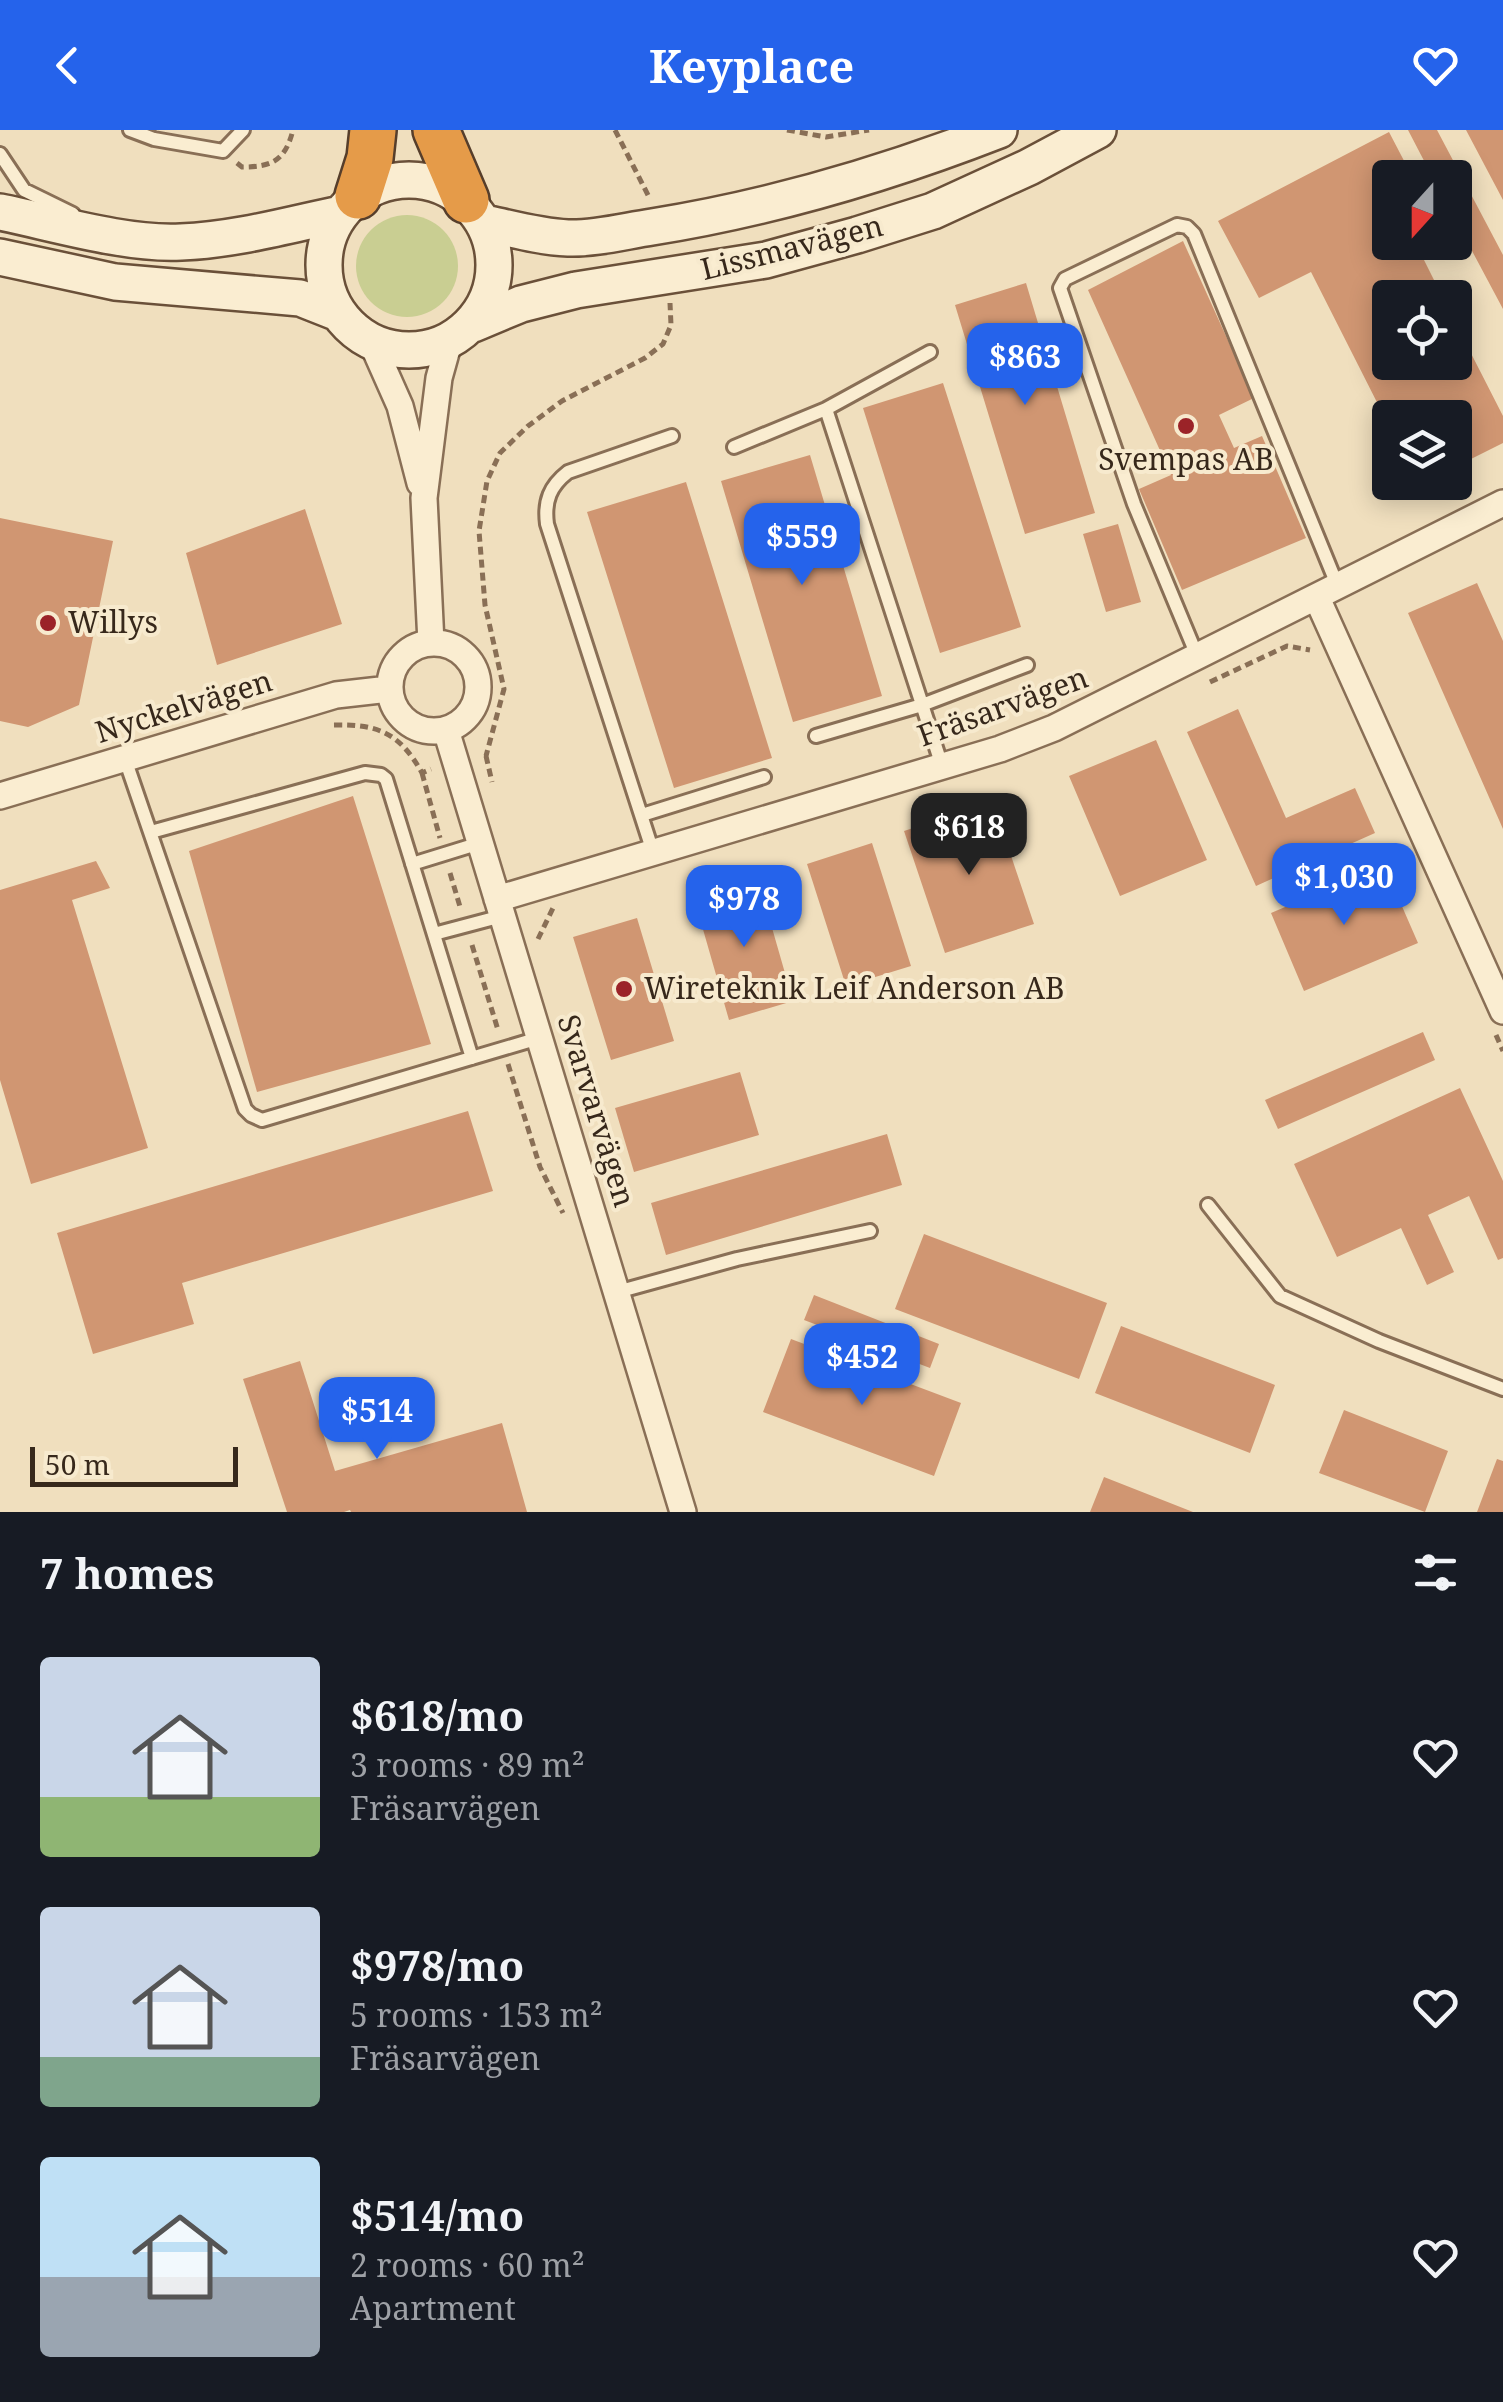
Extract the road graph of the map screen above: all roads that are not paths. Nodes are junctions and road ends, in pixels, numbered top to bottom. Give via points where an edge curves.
1 (130, 130) edge
2 (244, 130) edge
3 (373, 130) edge
4 (436, 130) edge
5 (998, 130) edge
6 (1098, 130) edge
7 (0, 154) edge
8 (349, 205) junction
9 (476, 211) junction
10 (0, 212) edge
11 (120, 237) junction
12 (0, 257) edge
13 (338, 313) junction
14 (461, 333) junction
15 (372, 343) junction
16 (930, 352) dead end
17 (826, 408) junction
18 (672, 436) dead end
19 (734, 447) dead end
20 (424, 498) junction
21 (1503, 502) edge
22 (1327, 593) junction
23 (431, 643) junction
24 (1198, 658) junction
25 (1026, 666) dead end
26 (389, 689) junction
27 (922, 706) junction
28 (446, 730) junction
29 (816, 736) dead end
30 (126, 758) junction
31 (942, 766) junction
32 (764, 778) dead end
33 (0, 796) edge
34 (642, 816) junction
35 (151, 832) junction
36 (480, 843) junction
37 (653, 852) junction
38 (412, 864) junction
39 (500, 908) junction
40 (434, 934) junction
41 (1497, 1018) edge
42 (539, 1038) junction
43 (472, 1058) junction
44 (1208, 1204) dead end
45 (870, 1231) dead end
46 (618, 1292) junction
47 (1503, 1389) edge
48 (683, 1512) edge

1 - 2 lane via 223,151
3 - 8 highway via 370,158
4 - 9 highway
5 - 9 street, Lissmavägen via 860,179 688,221 570,238 516,230
6 - 14 street, Lissmavägen via 933,211 766,260 521,304
7 - 11 lane via 24,190
8 - 9 street via 384,182 412,179 441,185
8 - 11 street via 232,236 178,242
8 - 13 street via 326,246 325,281
9 - 14 street via 496,266 485,302
10 - 11 street
12 - 13 street via 115,282 300,298
13 - 15 street
14 - 15 street via 424,350
14 - 20 street via 440,378
15 - 20 street via 400,406
16 - 17 lane
17 - 19 lane
17 - 27 lane
18 - 34 lane via 568,472 545,508
20 - 23 street
21 - 22 street, Fräsarvägen
22 - 24 street, Fräsarvägen
22 - 24 lane via 1194,234 1177,225 1065,280 1060,288 1134,504
22 - 41 street
23 - 26 street via 399,661
23 - 28 street via 456,648 476,674 470,712
24 - 31 street, Fräsarvägen via 1054,728
25 - 27 lane
26 - 28 street via 394,706 413,726
26 - 30 street, Nyckelvägen via 336,695
27 - 29 lane
27 - 31 lane
28 - 36 street, Svarvarvägen
30 - 33 street, Nyckelvägen
30 - 35 lane
31 - 37 street, Fräsarvägen
32 - 34 lane
34 - 37 lane
35 - 38 lane via 374,773 386,779
35 - 43 lane via 251,1116 262,1120
36 - 38 lane
36 - 39 street, Svarvarvägen
37 - 39 street, Fräsarvägen
38 - 40 lane
39 - 40 lane
39 - 42 street, Svarvarvägen
40 - 43 lane
42 - 43 lane
42 - 46 street, Svarvarvägen
44 - 47 lane via 1280,1296
45 - 46 lane
46 - 48 street, Svarvarvägen

